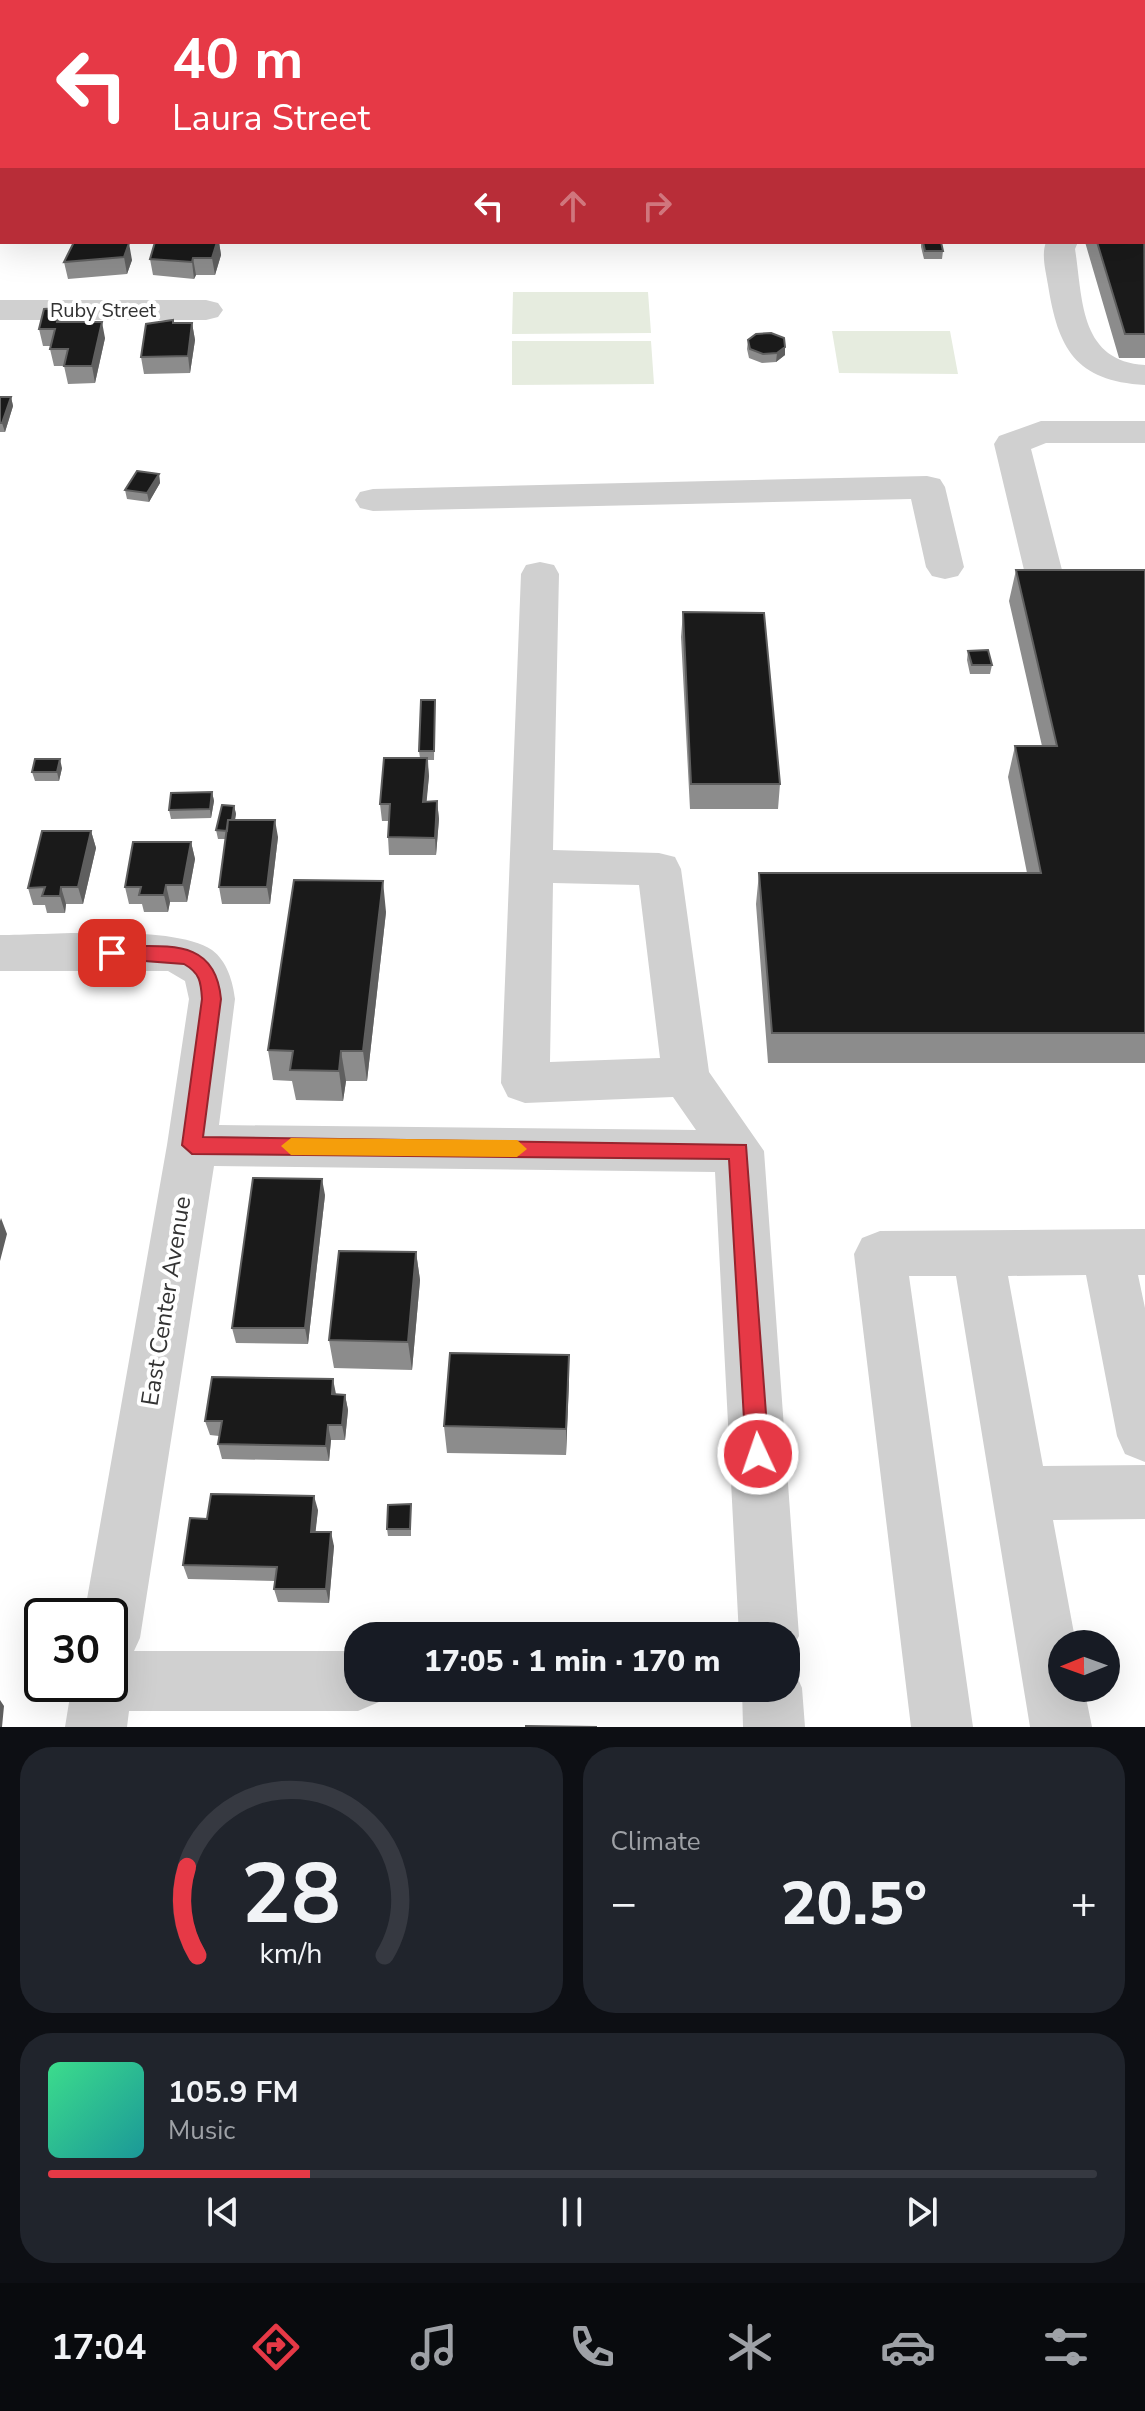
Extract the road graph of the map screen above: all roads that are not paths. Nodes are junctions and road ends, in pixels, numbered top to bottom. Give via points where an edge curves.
1 (1061, 244) edge
2 (0, 310) edge
3 (206, 310) dead end
4 (1145, 375) edge
5 (1145, 432) edge
6 (373, 500) dead end
7 (945, 567) dead end
8 (1043, 570) edge
9 (540, 574) dead end
10 (531, 866) junction
11 (0, 953) edge
12 (686, 1077) junction
13 (192, 1145) junction
14 (739, 1151) junction
15 (1126, 1252) edge
16 (978, 1253) junction
17 (1136, 1353) edge
18 (1145, 1436) edge
19 (1145, 1492) edge
20 (1020, 1493) junction
21 (117, 1598) edge
22 (768, 1622) edge
23 (128, 1681) edge
24 (344, 1681) edge
25 (99, 1702) edge
26 (773, 1702) edge
27 (96, 1727) edge
28 (774, 1727) edge
29 (942, 1727) edge
30 (1061, 1727) edge

1 - 4 street via 1076,342 1099,362 1126,375
2 - 3 street, Ruby Street
5 - 8 street via 1041,432 1012,444
6 - 7 street via 927,487
9 - 10 street
10 - 12 street via 659,869
10 - 12 street via 525,1083
11 - 13 street, East Center Avenue via 168,953 202,965 212,999
12 - 14 street
13 - 14 street
13 - 21 street, East Center Avenue
14 - 22 street
15 - 16 street
15 - 17 street
16 - 20 street
16 - 29 street via 880,1254
17 - 18 street
19 - 20 street
20 - 30 street
23 - 24 street
25 - 27 street
26 - 28 street

